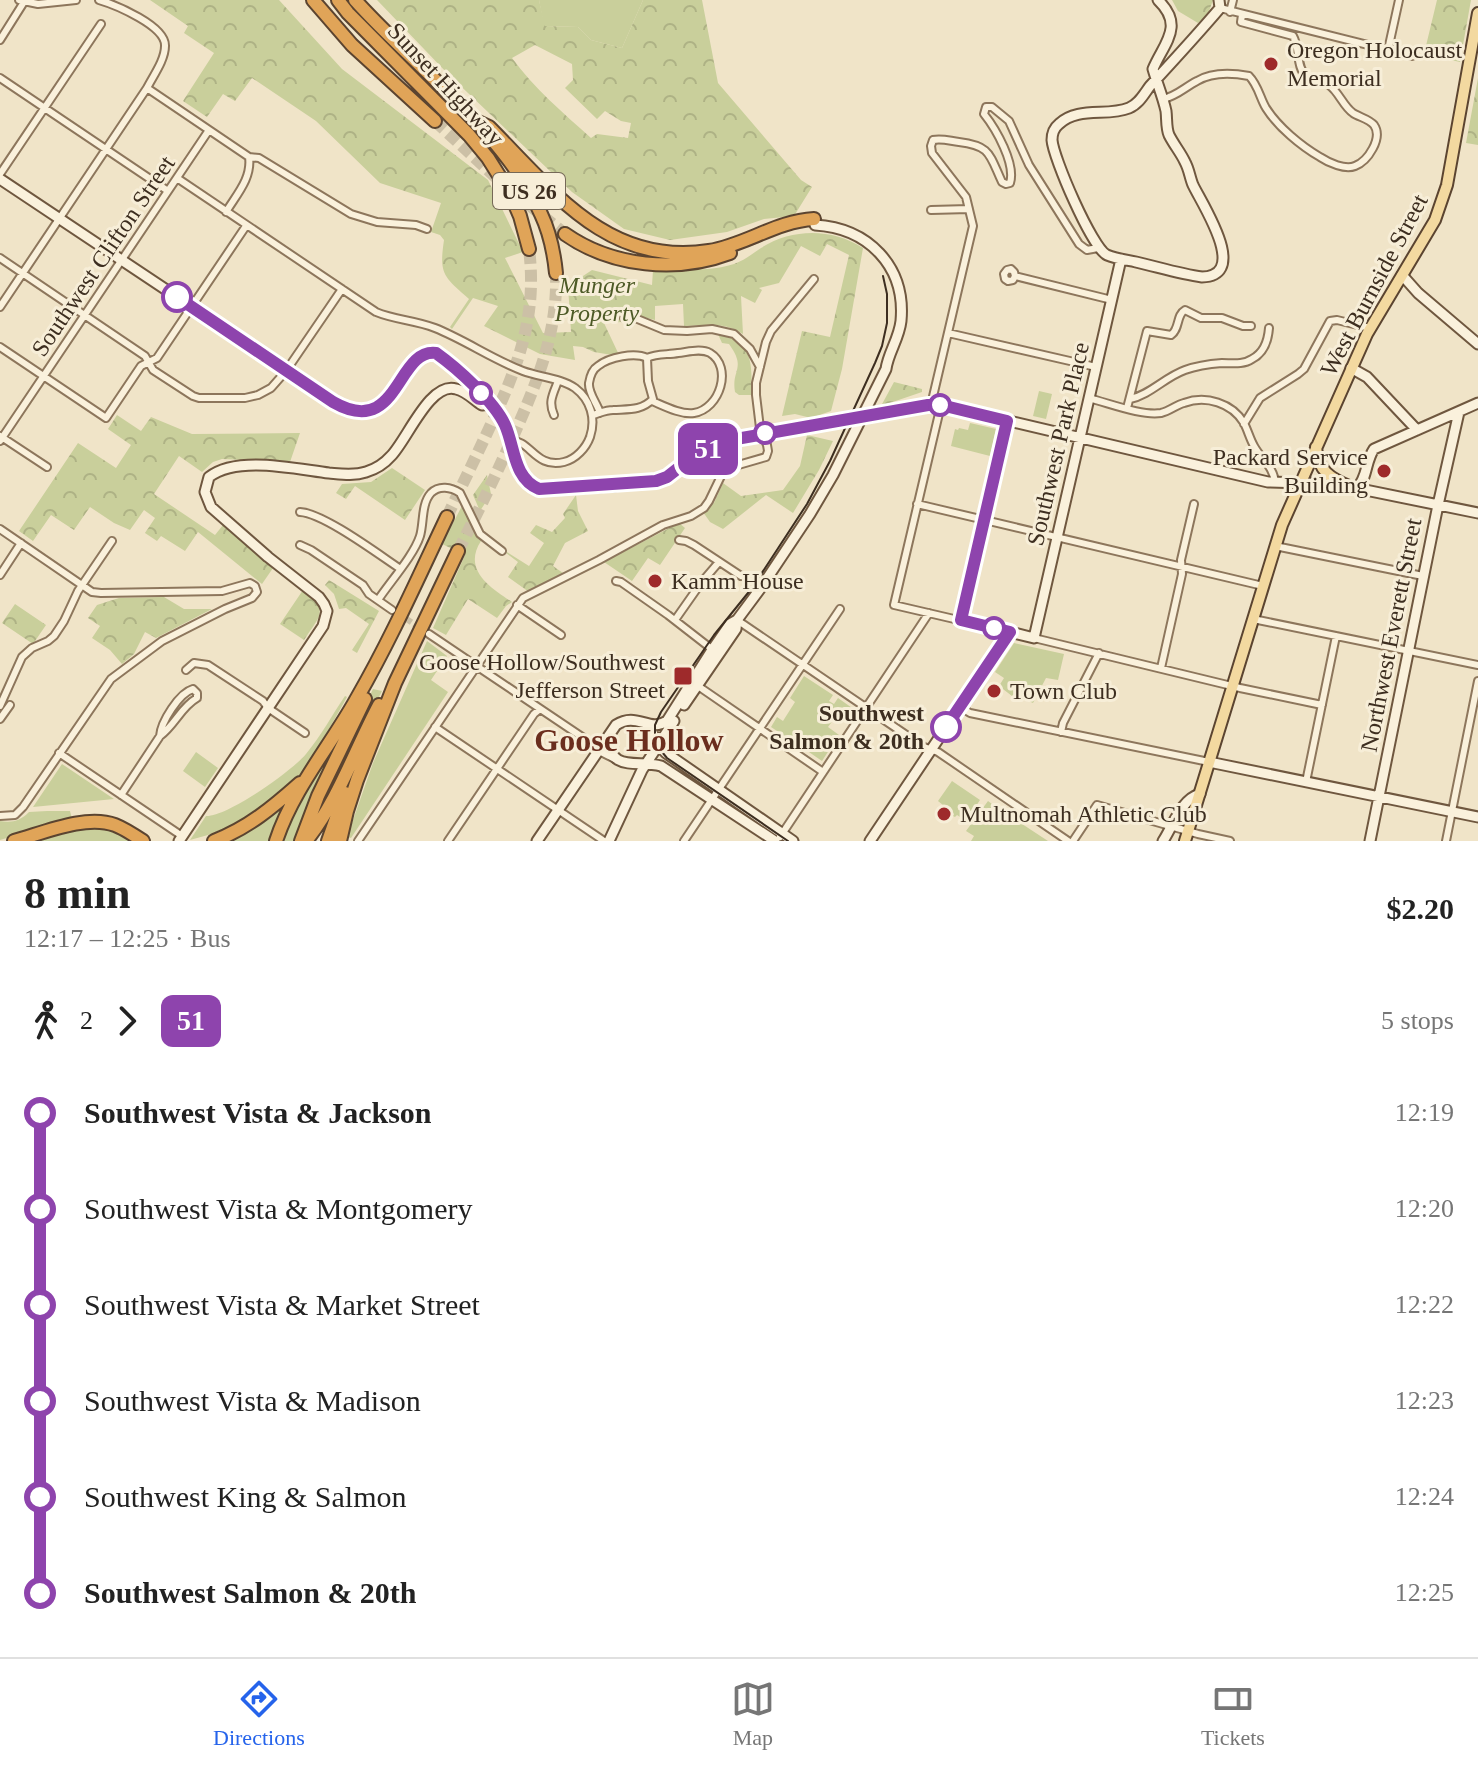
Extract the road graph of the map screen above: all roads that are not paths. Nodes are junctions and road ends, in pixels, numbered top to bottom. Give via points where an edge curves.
1 (76, 0) edge
2 (99, 0) edge
3 (313, 0) edge
4 (338, 0) edge
5 (355, 0) edge
6 (1158, 0) edge
7 (1233, 0) edge
8 (1399, 0) edge
9 (22, 1) edge
10 (1219, 4) edge
11 (1230, 12) junction
12 (1478, 13) edge
13 (1242, 15) junction
14 (101, 24) dead end
15 (0, 40) edge
16 (1388, 50) junction
17 (1412, 56) dead end
18 (0, 78) edge
19 (1157, 79) junction
20 (147, 88) junction
21 (1163, 99) junction
22 (44, 108) junction
23 (435, 121) tunnel mouth
24 (476, 121) junction
25 (209, 130) junction
26 (106, 149) junction
27 (249, 157) junction
28 (0, 176) edge
29 (177, 178) junction
30 (168, 191) junction
31 (969, 209) junction
32 (931, 210) dead end
33 (226, 212) junction
34 (59, 218) junction
35 (812, 222) joint
36 (246, 226) junction
37 (785, 227) junction
38 (427, 229) dead end
39 (565, 234) tunnel mouth
40 (1098, 248) junction
41 (529, 249) tunnel mouth
42 (0, 258) edge
43 (1121, 259) junction
44 (121, 260) junction
45 (23, 273) junction
46 (556, 273) tunnel mouth
47 (1402, 275) junction
48 (1015, 276) dead end
49 (814, 279) dead end
50 (342, 289) junction
51 (1112, 300) junction
52 (0, 307) edge
53 (191, 307) junction
54 (85, 314) junction
55 (624, 318) dead end
56 (1251, 326) dead end
57 (1269, 328) dead end
58 (1370, 328) junction
59 (948, 333) junction
60 (1478, 344) edge
61 (0, 347) edge
62 (647, 358) junction
63 (148, 362) junction
64 (760, 367) junction
65 (1096, 367) junction
66 (1351, 368) junction
67 (286, 371) junction
68 (44, 376) junction
69 (558, 381) junction
70 (1088, 398) junction
71 (1130, 399) junction
72 (652, 401) junction
73 (1478, 403) edge
74 (491, 404) junction
75 (932, 405) junction
76 (1127, 408) junction
77 (1459, 412) junction
78 (596, 414) junction
79 (554, 415) dead end
80 (1440, 420) junction
81 (1007, 421) junction
82 (1244, 424) junction
83 (1417, 430) junction
84 (765, 433) junction
85 (1452, 436) junction
86 (1079, 437) junction
87 (1, 438) edge
88 (511, 441) junction
89 (1316, 445) junction
90 (47, 467) dead end
91 (1275, 483) junction
92 (1299, 484) junction
93 (1354, 488) junction
94 (917, 504) junction
95 (1194, 504) dead end
96 (1438, 505) junction
97 (300, 512) dead end
98 (1478, 513) edge
99 (447, 517) tunnel mouth
100 (984, 520) junction
101 (0, 529) edge
102 (1056, 538) junction
103 (679, 540) dead end
104 (112, 541) dead end
105 (21, 543) junction
106 (300, 545) dead end
107 (1275, 546) junction
108 (458, 551) tunnel mouth
109 (502, 551) dead end
110 (719, 562) junction
111 (1182, 567) junction
112 (399, 568) junction
113 (0, 575) edge
114 (741, 576) dead end
115 (1423, 576) junction
116 (616, 581) dead end
117 (82, 585) junction
118 (1263, 586) junction
119 (378, 600) junction
120 (517, 605) junction
121 (840, 609) dead end
122 (392, 610) tunnel mouth
123 (929, 613) junction
124 (1253, 619) junction
125 (675, 620) junction
126 (737, 620) junction
127 (961, 620) junction
128 (1010, 632) junction
129 (429, 634) tunnel mouth
130 (561, 635) dead end
131 (1336, 636) junction
132 (1034, 638) junction
133 (384, 647) junction
134 (1408, 650) junction
135 (716, 652) junction
136 (1099, 653) junction
137 (476, 665) junction
138 (803, 665) junction
139 (1478, 665) edge
140 (1161, 668) junction
141 (186, 670) dead end
142 (1478, 681) edge
143 (395, 683) junction
144 (1233, 685) junction
145 (698, 686) junction
146 (10, 705) dead end
147 (1322, 705) junction
148 (0, 706) edge
149 (959, 707) junction
150 (268, 708) junction
151 (866, 708) junction
152 (540, 709) junction
153 (0, 719) edge
154 (648, 724) junction
155 (435, 727) junction
156 (760, 729) junction
157 (1061, 732) junction
158 (305, 733) dead end
159 (610, 733) junction
160 (665, 733) junction
161 (160, 736) junction
162 (658, 745) junction
163 (598, 750) junction
164 (931, 750) junction
165 (59, 753) junction
166 (668, 755) junction
167 (365, 759) junction
168 (618, 760) junction
169 (1209, 762) junction
170 (645, 763) junction
171 (497, 768) junction
172 (311, 772) junction
173 (823, 772) junction
174 (1306, 782) junction
175 (716, 794) junction
176 (1200, 794) junction
177 (121, 795) junction
178 (1379, 796) junction
179 (559, 809) junction
180 (1452, 811) junction
181 (0, 816) edge
182 (1478, 817) edge
183 (1171, 827) junction
184 (1186, 836) edge
185 (778, 838) edge
186 (182, 839) edge
187 (14, 841) edge
188 (143, 841) edge
189 (214, 841) edge
190 (276, 841) edge
191 (303, 841) edge
192 (328, 841) edge
193 (340, 841) edge
194 (358, 841) edge
195 (448, 841) edge
196 (537, 841) edge
197 (607, 841) edge
198 (684, 841) edge
199 (793, 841) edge
200 (870, 841) edge
201 (1071, 841) edge
202 (1163, 841) edge
203 (1230, 841) edge
204 (1370, 841) edge
205 (1446, 841) edge

1 - 9 street
2 - 20 street via 120,7 163,36 165,50
3 - 23 highway via 352,45
4 - 41 highway, Sunset Highway / US 26 via 488,158 510,193
5 - 24 highway, Sunset Highway / US 26
6 - 19 main road via 1168,11 1172,29 1153,69
7 - 11 street
8 - 16 street
9 - 15 street
10 - 11 street
10 - 19 main road
11 - 13 street
12 - 47 main road, West Burnside Street via 1445,195
13 - 16 street
13 - 21 street via 1241,22 1293,36 1308,78 1329,85 1353,113 1373,125 1373,147 1356,166 1321,158 1287,131 1246,75 1205,77
14 - 22 street
16 - 17 street
18 - 22 street
19 - 21 main road
19 - 40 main road via 1132,107 1075,115 1059,123 1053,134 1055,155
20 - 25 street
20 - 26 street
21 - 43 main road via 1167,131 1217,231 1222,264 1217,273 1202,277
22 - 26 street
22 - 28 street
24 - 37 highway via 489,127 584,220 634,245 711,251
24 - 46 highway, Sunset Highway / US 26 via 529,189 551,240
25 - 27 street
25 - 29 street, Southwest Clifton Street
26 - 30 street
26 - 34 street
27 - 33 street via 248,176
27 - 38 street via 259,158 351,214
28 - 34 main road
29 - 30 street, Southwest Clifton Street
29 - 33 street
30 - 44 street, Southwest Clifton Street
31 - 32 street
31 - 40 street via 962,191 934,158 931,143 940,139 981,147 1002,182 1010,183 1012,173 999,136 984,114 990,106 1009,121 1029,165 1079,244 1087,250
31 - 59 street via 973,228
33 - 36 street
34 - 44 main road
34 - 45 street
35 - 37 highway
35 - 126 main road via 839,222 883,249 898,271 906,322 900,348 820,498
36 - 50 street
36 - 53 street
37 - 39 highway via 713,259 667,265 611,257
40 - 43 main road
42 - 45 street
43 - 51 main road, Southwest Park Place
44 - 53 main road
44 - 54 street, Southwest Clifton Street
45 - 52 street
45 - 54 street
47 - 58 main road, West Burnside Street
47 - 60 main road
48 - 51 street
49 - 64 street via 769,334
50 - 67 street
50 - 69 street via 383,315 432,327 521,370
51 - 65 main road, Southwest Park Place
53 - 63 street via 157,358
53 - 67 main road
54 - 63 street
54 - 68 street, Southwest Clifton Street
55 - 64 street via 664,330 734,334
56 - 71 street via 1201,318 1185,310 1175,333 1147,331
57 - 71 street via 1267,343 1252,360 1185,370
58 - 66 main road, West Burnside Street
58 - 82 street via 1330,321 1304,369 1264,395
59 - 65 street
59 - 75 street
61 - 68 street
62 - 72 street
62 - 72 street via 706,352 715,358 722,376 713,401 699,411 682,412
62 - 78 street via 627,356 595,368 589,389
63 - 67 street via 199,398 254,396 271,388
63 - 68 street via 106,418
64 - 84 street via 756,395
65 - 70 main road, Southwest Park Place
66 - 83 main road via 1367,377
66 - 89 main road, West Burnside Street
67 - 74 main road via 342,407 363,410 383,403 417,359 434,352
68 - 87 street, Southwest Clifton Street
69 - 78 street via 581,394
69 - 79 street via 551,398
70 - 76 street
70 - 86 main road, Southwest Park Place
71 - 76 street
72 - 78 street via 636,409
73 - 77 main road
74 - 88 main road
74 - 150 main road via 481,405 456,389 440,391 394,454 364,473 245,465 209,477 205,492 211,507 316,594 327,611 323,626
75 - 81 main road
75 - 84 main road, bridge
75 - 94 street
76 - 82 street via 1159,413 1187,401 1209,400 1228,408
77 - 80 main road
77 - 85 main road, Northwest Everett Street
78 - 88 street via 586,446 563,462 545,461 521,442
80 - 83 main road
80 - 85 main road via 1449,424
81 - 86 main road
81 - 100 street
82 - 91 street
83 - 93 main road via 1374,449 1365,477
84 - 88 main road via 701,452 656,481 547,489 522,476
84 - 120 street via 766,457 728,468 704,508 527,595
85 - 96 main road, Northwest Everett Street
86 - 91 main road
86 - 102 main road, Southwest Park Place
87 - 90 street
89 - 92 main road, West Burnside Street
89 - 93 main road via 1322,469
91 - 92 main road
92 - 93 main road
92 - 107 main road, West Burnside Street
93 - 96 main road
94 - 100 street
94 - 123 street via 894,605
95 - 111 street
96 - 98 main road
96 - 115 main road, Northwest Everett Street
97 - 112 street via 328,522
99 - 133 highway
100 - 102 street
100 - 127 street
101 - 105 street
102 - 111 street
102 - 132 main road, Southwest Park Place
103 - 110 street
104 - 117 street
105 - 113 street
105 - 117 street
106 - 119 street
107 - 115 street
107 - 118 main road, West Burnside Street
108 - 143 highway
109 - 112 street via 482,537 460,493 443,487 427,499 416,546
110 - 114 street
110 - 125 street
111 - 118 street
111 - 140 street
112 - 119 street
115 - 134 main road, Northwest Everett Street
116 - 125 street
117 - 148 street via 54,636 22,657
117 - 165 street via 101,593 222,591 246,583 253,584 256,594 166,639 108,681
118 - 124 main road, West Burnside Street
119 - 122 street
120 - 130 street
120 - 137 street
121 - 138 street
123 - 127 street
123 - 151 street
124 - 131 street
124 - 144 main road, West Burnside Street
125 - 135 street
126 - 135 main road via 736,629
126 - 138 street
127 - 128 street
128 - 132 main road
128 - 149 main road
129 - 137 street
131 - 134 street
131 - 147 street
132 - 136 street
133 - 172 highway
133 - 191 highway
134 - 139 street
134 - 178 main road, Northwest Everett Street
135 - 145 main road
135 - 154 main road via 667,721
136 - 140 street
136 - 157 street
137 - 152 street
137 - 155 street
138 - 151 street
138 - 156 street
140 - 144 street
141 - 150 street via 194,663 208,665
142 - 180 street
143 - 167 highway
143 - 191 highway via 315,830
144 - 147 street
144 - 169 main road, West Burnside Street
145 - 156 street
145 - 160 main road
146 - 153 street
147 - 174 street
149 - 157 street
149 - 164 main road
150 - 158 street
150 - 186 main road
151 - 164 street
151 - 173 street
152 - 163 street
152 - 171 street
154 - 159 main road via 629,719
154 - 162 main road
155 - 171 street
155 - 194 street
156 - 173 street
156 - 175 street
157 - 169 street
159 - 163 main road
159 - 168 main road
160 - 162 main road
160 - 166 main road
161 - 161 street via 197,698 195,690 181,696
161 - 177 street
162 - 166 main road
162 - 170 main road
163 - 168 street
163 - 179 main road
164 - 200 main road
164 - 201 street
165 - 177 street
165 - 181 street via 23,807 15,815
166 - 175 main road
167 - 192 highway via 341,801
167 - 193 highway
168 - 170 main road
169 - 174 main road
169 - 176 main road, West Burnside Street
170 - 175 main road
170 - 197 main road
171 - 179 street
171 - 195 street
172 - 189 highway via 247,826
172 - 190 highway
173 - 185 street
174 - 178 main road
175 - 185 main road
175 - 198 street
176 - 183 main road via 1190,798
176 - 184 main road, West Burnside Street
177 - 186 street
178 - 180 main road
178 - 204 main road, Northwest Everett Street
179 - 196 main road
179 - 197 street
180 - 182 main road
180 - 205 street
183 - 184 street
183 - 201 street via 1097,805
183 - 202 main road
184 - 203 street
185 - 199 main road
187 - 188 highway via 102,822

